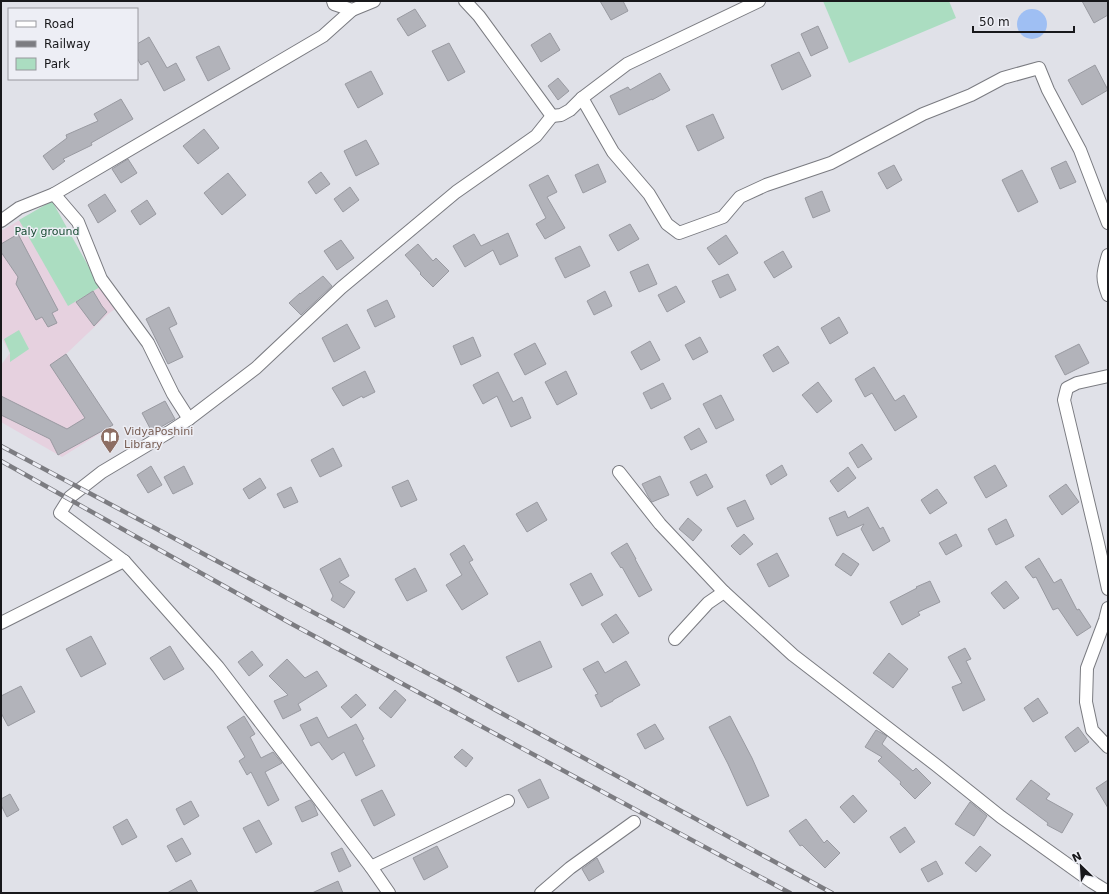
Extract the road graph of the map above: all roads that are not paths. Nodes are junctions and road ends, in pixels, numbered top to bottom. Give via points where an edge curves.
1 (333, 1) edge
2 (374, 1) edge
3 (465, 1) edge
4 (759, 1) edge
5 (352, 10) junction
6 (582, 98) junction
7 (552, 116) junction
8 (54, 194) junction
9 (1, 221) edge
10 (1108, 223) edge
11 (1108, 255) edge
12 (1108, 295) edge
13 (1108, 376) edge
14 (189, 419) junction
15 (619, 472) dead end
16 (124, 561) junction
17 (1108, 589) edge
18 (724, 592) junction
19 (1108, 608) edge
20 (1, 623) edge
21 (675, 640) dead end
22 (1108, 747) edge
23 (508, 801) dead end
24 (634, 822) dead end
25 (371, 867) junction
26 (1108, 892) edge
27 (389, 893) edge
28 (541, 893) edge

1 - 5 street via 334,4
2 - 5 street
3 - 7 street via 479,16
4 - 6 street via 627,64
5 - 8 street via 323,36
6 - 7 street via 570,110
6 - 10 street via 613,152 649,194 667,224 679,234 723,217 740,197 766,185 831,163 923,114 971,95 1003,78 1039,68 1080,150
7 - 14 street via 536,136 456,192 341,288 256,368
8 - 9 street via 19,208
8 - 14 street via 78,222 101,279 148,343 173,394
11 - 12 street via 1103,273 1103,283
13 - 17 street via 1067,388 1064,400
14 - 16 street via 102,472 70,497 60,513
15 - 18 street via 660,524
16 - 20 street
16 - 25 street via 218,667
18 - 21 street via 708,603
18 - 26 street via 799,659 1001,817
19 - 22 street via 1087,668 1086,702 1092,730
23 - 25 street
24 - 28 street via 570,868
25 - 27 street

